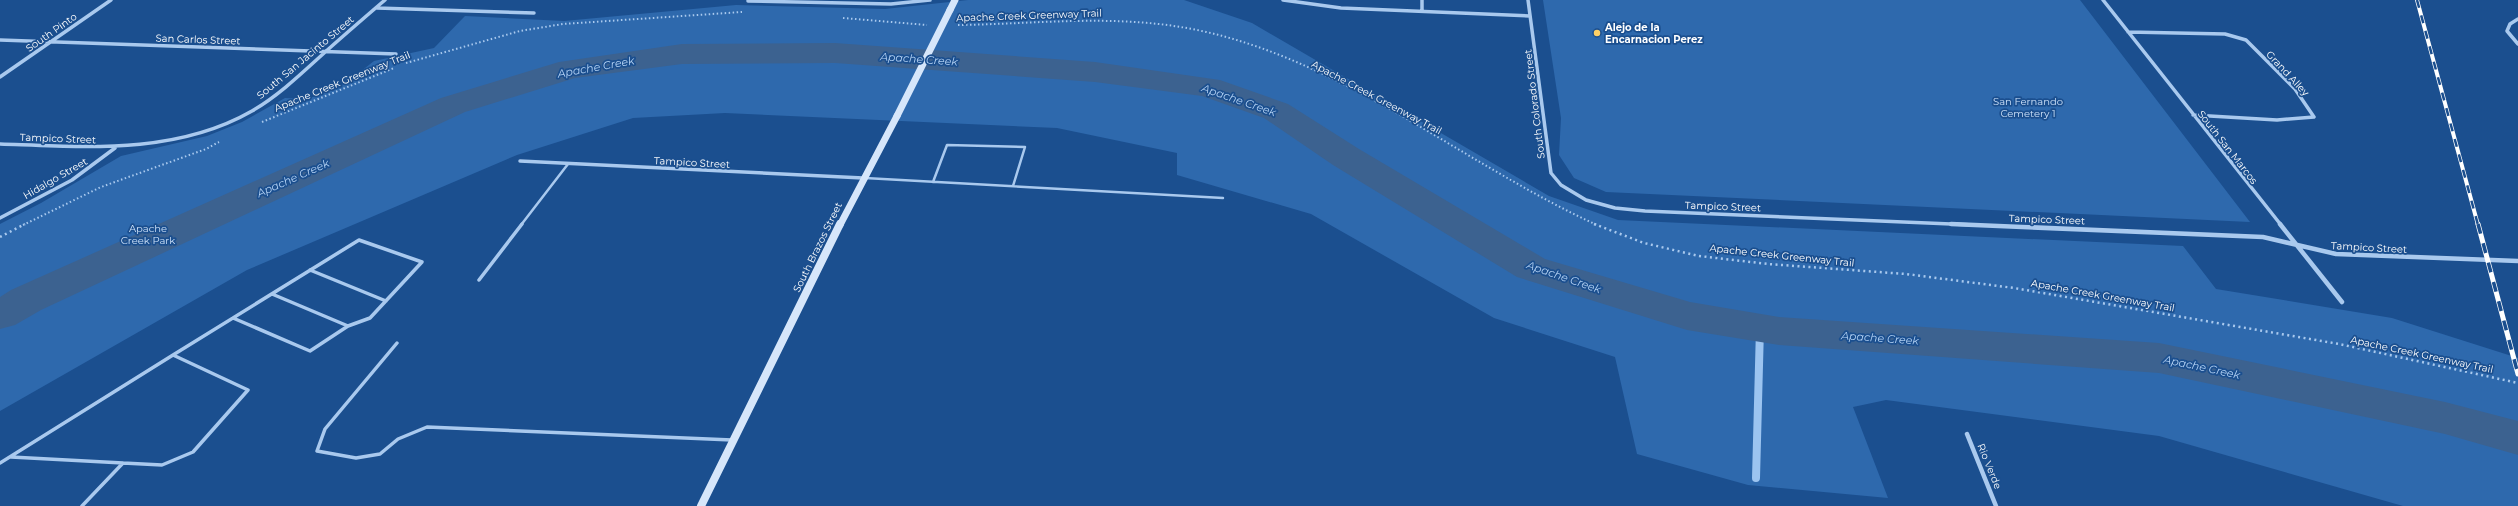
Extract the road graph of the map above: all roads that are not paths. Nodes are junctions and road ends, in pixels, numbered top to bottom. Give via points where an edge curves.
1 (111, 0) edge
2 (385, 0) edge
3 (930, 0) edge
4 (955, 0) edge
5 (1283, 0) edge
6 (1422, 0) edge
7 (1528, 0) edge
8 (2103, 0) edge
9 (748, 1) edge
10 (376, 8) junction
11 (1422, 11) junction
12 (534, 13) dead end
13 (1530, 16) junction
14 (2518, 19) edge
15 (2128, 32) junction
16 (0, 40) edge
17 (50, 42) junction
18 (2518, 44) edge
19 (325, 52) junction
20 (396, 54) dead end
21 (0, 76) edge
22 (2193, 115) junction
23 (0, 144) edge
24 (115, 148) junction
25 (520, 162) dead end
26 (568, 164) junction
27 (863, 178) junction
28 (933, 182) junction
29 (1013, 186) junction
30 (1576, 195) joint
31 (1223, 198) dead end
32 (0, 218) edge
33 (2296, 246) junction
34 (2518, 261) edge
35 (310, 270) junction
36 (478, 280) dead end
37 (272, 294) junction
38 (386, 301) junction
39 (2342, 302) dead end
40 (233, 318) junction
41 (348, 326) junction
42 (397, 343) dead end
43 (173, 355) junction
44 (1967, 434) dead end
45 (734, 440) junction
46 (10, 457) junction
47 (0, 463) edge
48 (123, 463) junction
49 (82, 506) edge
50 (701, 506) edge
51 (1996, 506) edge

1 - 17 street, South Pinto
2 - 10 street, South San Jacinto Street
3 - 9 street via 891,4
4 - 27 street, South Brazos Street, bridge
5 - 11 street via 1341,8
6 - 11 street
7 - 13 street, South Colorado Street
8 - 15 street, South San Marcos
10 - 12 street
10 - 19 street, South San Jacinto Street
11 - 13 street
13 - 30 street, South Colorado Street via 1551,173 1558,184
14 - 18 street via 2510,24 2507,30
15 - 22 street, South San Marcos
15 - 22 street, Grand Alley via 2225,34 2240,37 2246,40 2295,90 2313,112 2314,117 2277,120
16 - 17 street, San Carlos Street
17 - 19 street, San Carlos Street
17 - 21 street, South Pinto
19 - 20 street, San Carlos Street
19 - 24 street, South San Jacinto Street via 275,95 231,121 171,140
22 - 33 street, South San Marcos
23 - 24 street, Tampico Street
24 - 32 street, Hidalgo Street via 72,180
25 - 26 street, Tampico Street
26 - 27 street, Tampico Street
26 - 36 lane
27 - 28 lane
27 - 45 street, South Brazos Street
28 - 29 lane
28 - 29 lane via 947,145 1025,147
29 - 31 lane
30 - 33 street, Tampico Street via 1596,204 1660,212 2263,237
33 - 34 street, Tampico Street via 2336,254
33 - 39 street, South San Marcos
35 - 37 lane
35 - 38 lane
35 - 38 lane via 359,240 422,262
37 - 40 lane
37 - 41 lane
38 - 41 lane via 370,318
40 - 41 lane via 310,351
40 - 43 lane
42 - 45 lane via 325,430 317,450 356,458 380,454 398,439 427,427
43 - 46 lane
43 - 48 lane via 248,390 193,452 162,465
44 - 51 street, Rio Verde
45 - 50 street, South Brazos Street
46 - 47 lane
46 - 48 lane
48 - 49 lane

